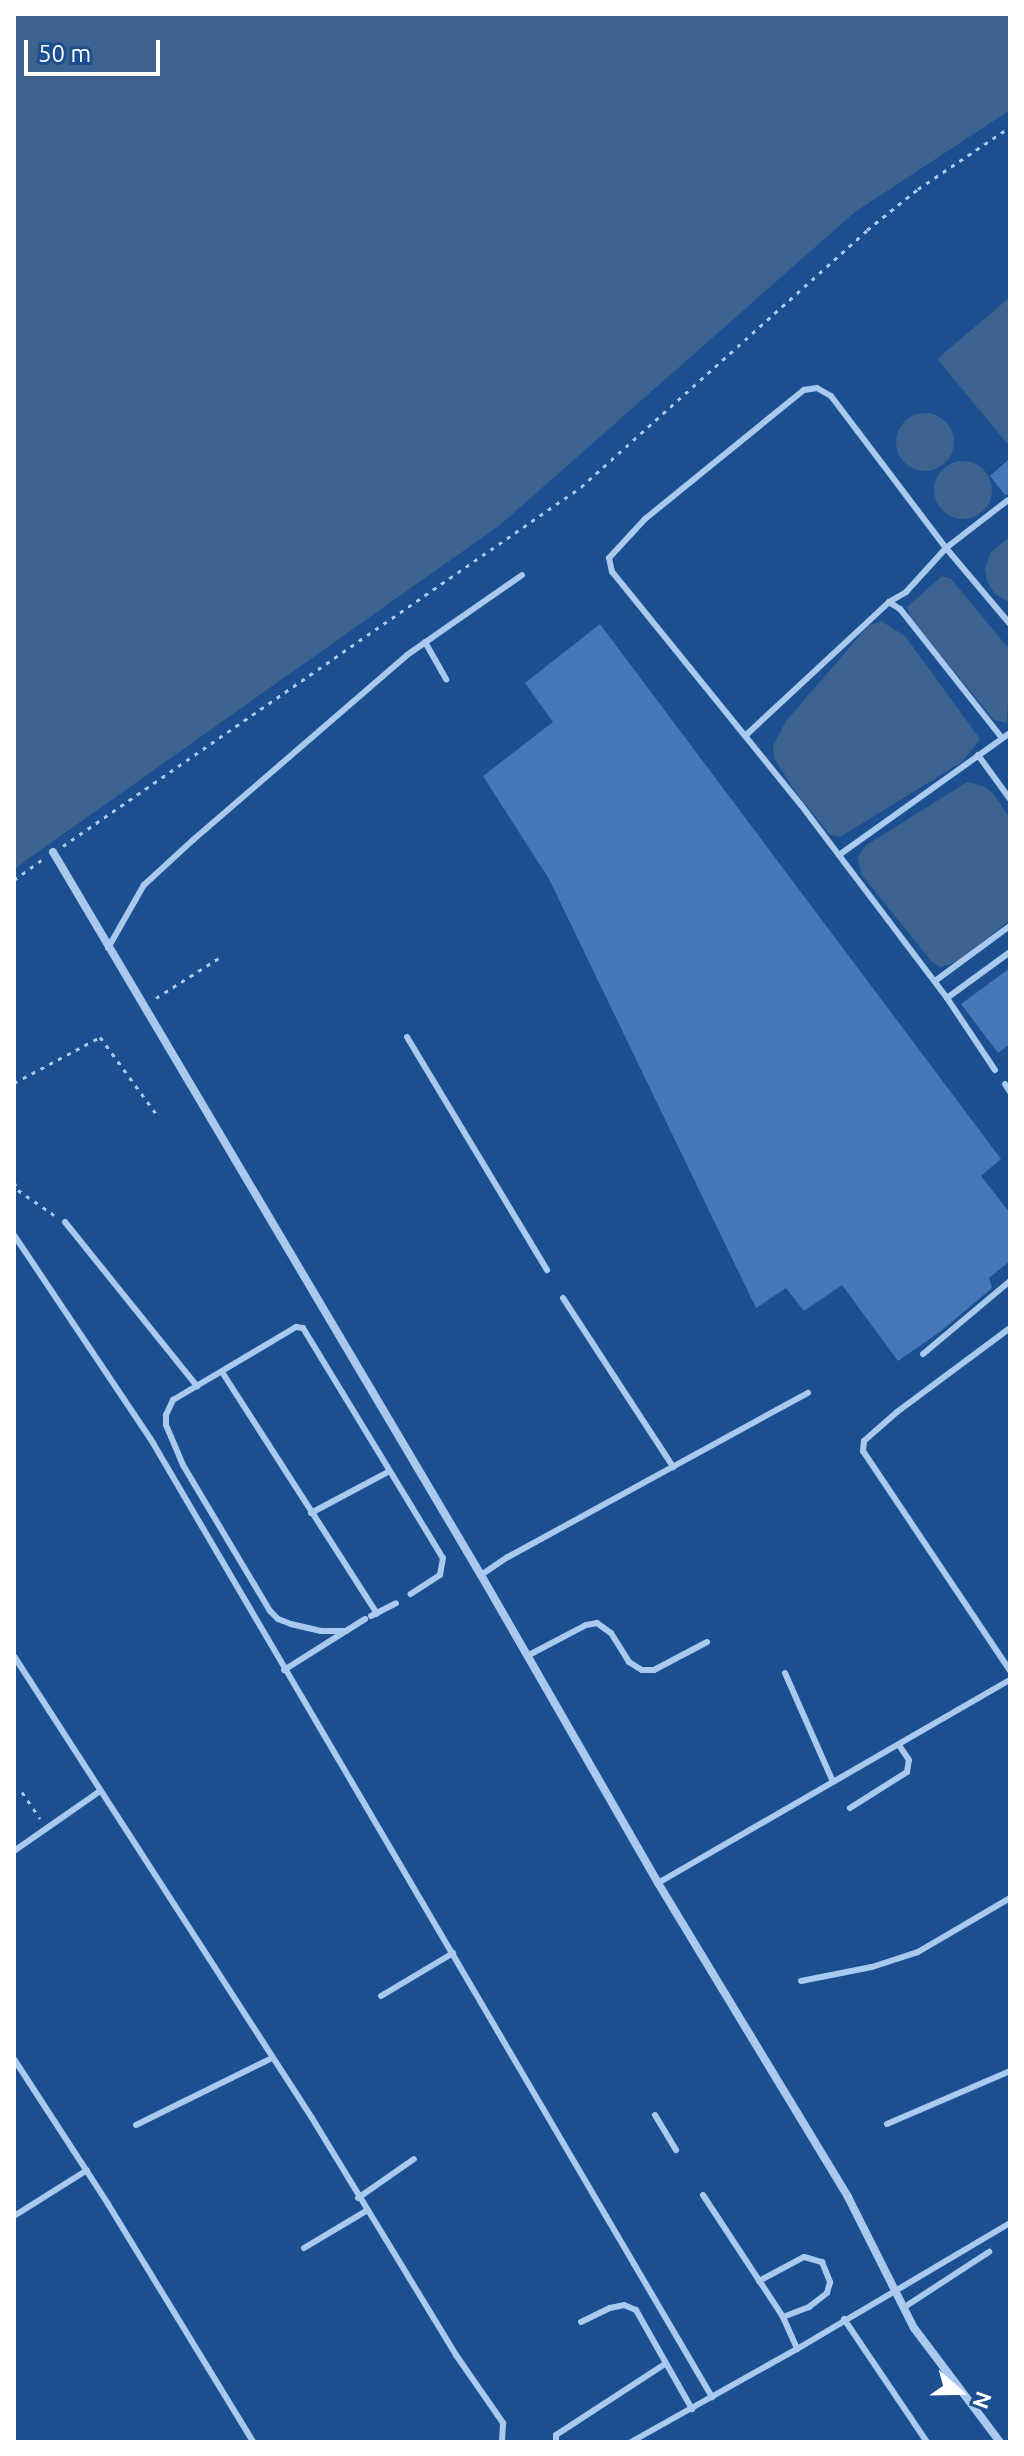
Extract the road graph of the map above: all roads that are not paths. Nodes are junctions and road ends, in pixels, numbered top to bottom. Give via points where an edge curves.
1 (1008, 500) dead end
2 (946, 548) junction
3 (522, 575) dead end
4 (889, 602) junction
5 (1010, 624) edge
6 (425, 642) junction
7 (446, 679) dead end
8 (1010, 733) edge
9 (745, 736) junction
10 (1002, 738) junction
11 (978, 755) junction
12 (1010, 799) edge
13 (53, 852) road end
14 (839, 855) junction
15 (1010, 926) edge
16 (108, 948) junction
17 (1010, 952) edge
18 (935, 981) junction
19 (947, 998) junction
20 (407, 1037) dead end
21 (995, 1070) dead end
22 (1005, 1084) dead end
23 (1010, 1092) edge
24 (65, 1222) road end
25 (14, 1235) edge
26 (547, 1270) dead end
27 (1010, 1281) edge
28 (563, 1298) dead end
29 (1010, 1328) edge
30 (923, 1354) dead end
31 (222, 1372) junction
32 (197, 1386) junction
33 (808, 1393) dead end
34 (673, 1467) junction
35 (390, 1471) junction
36 (311, 1513) junction
37 (481, 1575) junction
38 (411, 1594) dead end
39 (396, 1603) dead end
40 (371, 1616) junction
41 (346, 1631) junction
42 (707, 1642) dead end
43 (14, 1656) edge
44 (527, 1656) junction
45 (284, 1670) junction
46 (1010, 1671) edge
47 (785, 1673) dead end
48 (1010, 1680) edge
49 (899, 1745) junction
50 (833, 1782) junction
51 (100, 1791) junction
52 (850, 1808) dead end
53 (14, 1851) edge
54 (658, 1883) junction
55 (1010, 1898) edge
56 (453, 1953) junction
57 (801, 1981) dead end
58 (381, 1996) dead end
59 (272, 2058) junction
60 (14, 2059) edge
61 (1010, 2071) edge
62 (655, 2115) dead end
63 (887, 2124) dead end
64 (136, 2125) dead end
65 (676, 2150) dead end
66 (414, 2159) dead end
67 (87, 2170) junction
68 (703, 2195) dead end
69 (358, 2198) junction
70 (366, 2211) junction
71 (14, 2216) edge
72 (1010, 2223) edge
73 (304, 2248) dead end
74 (989, 2252) dead end
75 (759, 2281) junction
76 (895, 2289) junction
77 (903, 2308) junction
78 (783, 2317) junction
79 (844, 2319) junction
80 (581, 2322) dead end
81 (797, 2349) junction
82 (665, 2364) junction
83 (712, 2397) junction
84 (692, 2409) junction
85 (253, 2442) edge
86 (502, 2442) edge
87 (556, 2442) edge
88 (631, 2442) edge
89 (927, 2442) edge
90 (1000, 2442) edge

1 - 2 lane
2 - 4 lane via 906,592
2 - 5 lane
2 - 9 lane via 831,396 817,388 804,390 645,519 609,558 612,572
3 - 6 lane
4 - 9 lane
4 - 10 lane
6 - 7 lane
6 - 16 lane via 144,885
8 - 10 lane
9 - 14 lane
10 - 11 lane
11 - 12 lane
11 - 14 lane
13 - 16 street
14 - 18 lane
15 - 18 lane
16 - 37 street
17 - 19 lane
18 - 19 lane
19 - 21 lane
20 - 26 lane
22 - 23 lane
24 - 32 lane
25 - 45 lane via 153,1443
27 - 30 lane
28 - 34 lane
29 - 46 lane via 897,1412 864,1441 863,1451
31 - 32 lane
31 - 35 lane via 296,1327 303,1328
31 - 36 lane
32 - 41 lane via 169,1407 170,1439 270,1611 291,1624
33 - 34 lane
34 - 37 lane
35 - 36 lane
35 - 38 lane via 443,1558 440,1575
36 - 40 lane
37 - 44 street
39 - 40 lane
40 - 41 lane
41 - 45 lane
42 - 44 lane via 654,1670 642,1670 597,1623
43 - 51 lane
44 - 54 street
45 - 56 lane
47 - 50 lane
48 - 49 lane
49 - 50 lane
49 - 52 lane via 909,1760 907,1772
50 - 54 lane
51 - 53 lane
51 - 59 lane
54 - 76 street via 848,2197
55 - 57 lane via 918,1952
56 - 58 lane
56 - 83 lane
59 - 64 lane
59 - 69 lane
60 - 67 lane
61 - 63 lane
62 - 65 lane
66 - 69 lane
67 - 71 lane
67 - 85 lane
68 - 75 lane
69 - 70 lane
70 - 73 lane
70 - 86 lane via 503,2423
72 - 76 lane
74 - 77 lane
75 - 78 lane
75 - 78 lane via 804,2257 822,2262 830,2282 827,2293
76 - 77 street
76 - 79 lane
77 - 90 street
78 - 81 lane
79 - 81 lane
79 - 89 lane
80 - 82 lane via 610,2308 624,2305 636,2310
81 - 83 lane
82 - 84 lane
82 - 87 lane via 556,2435
83 - 84 lane
84 - 88 lane

